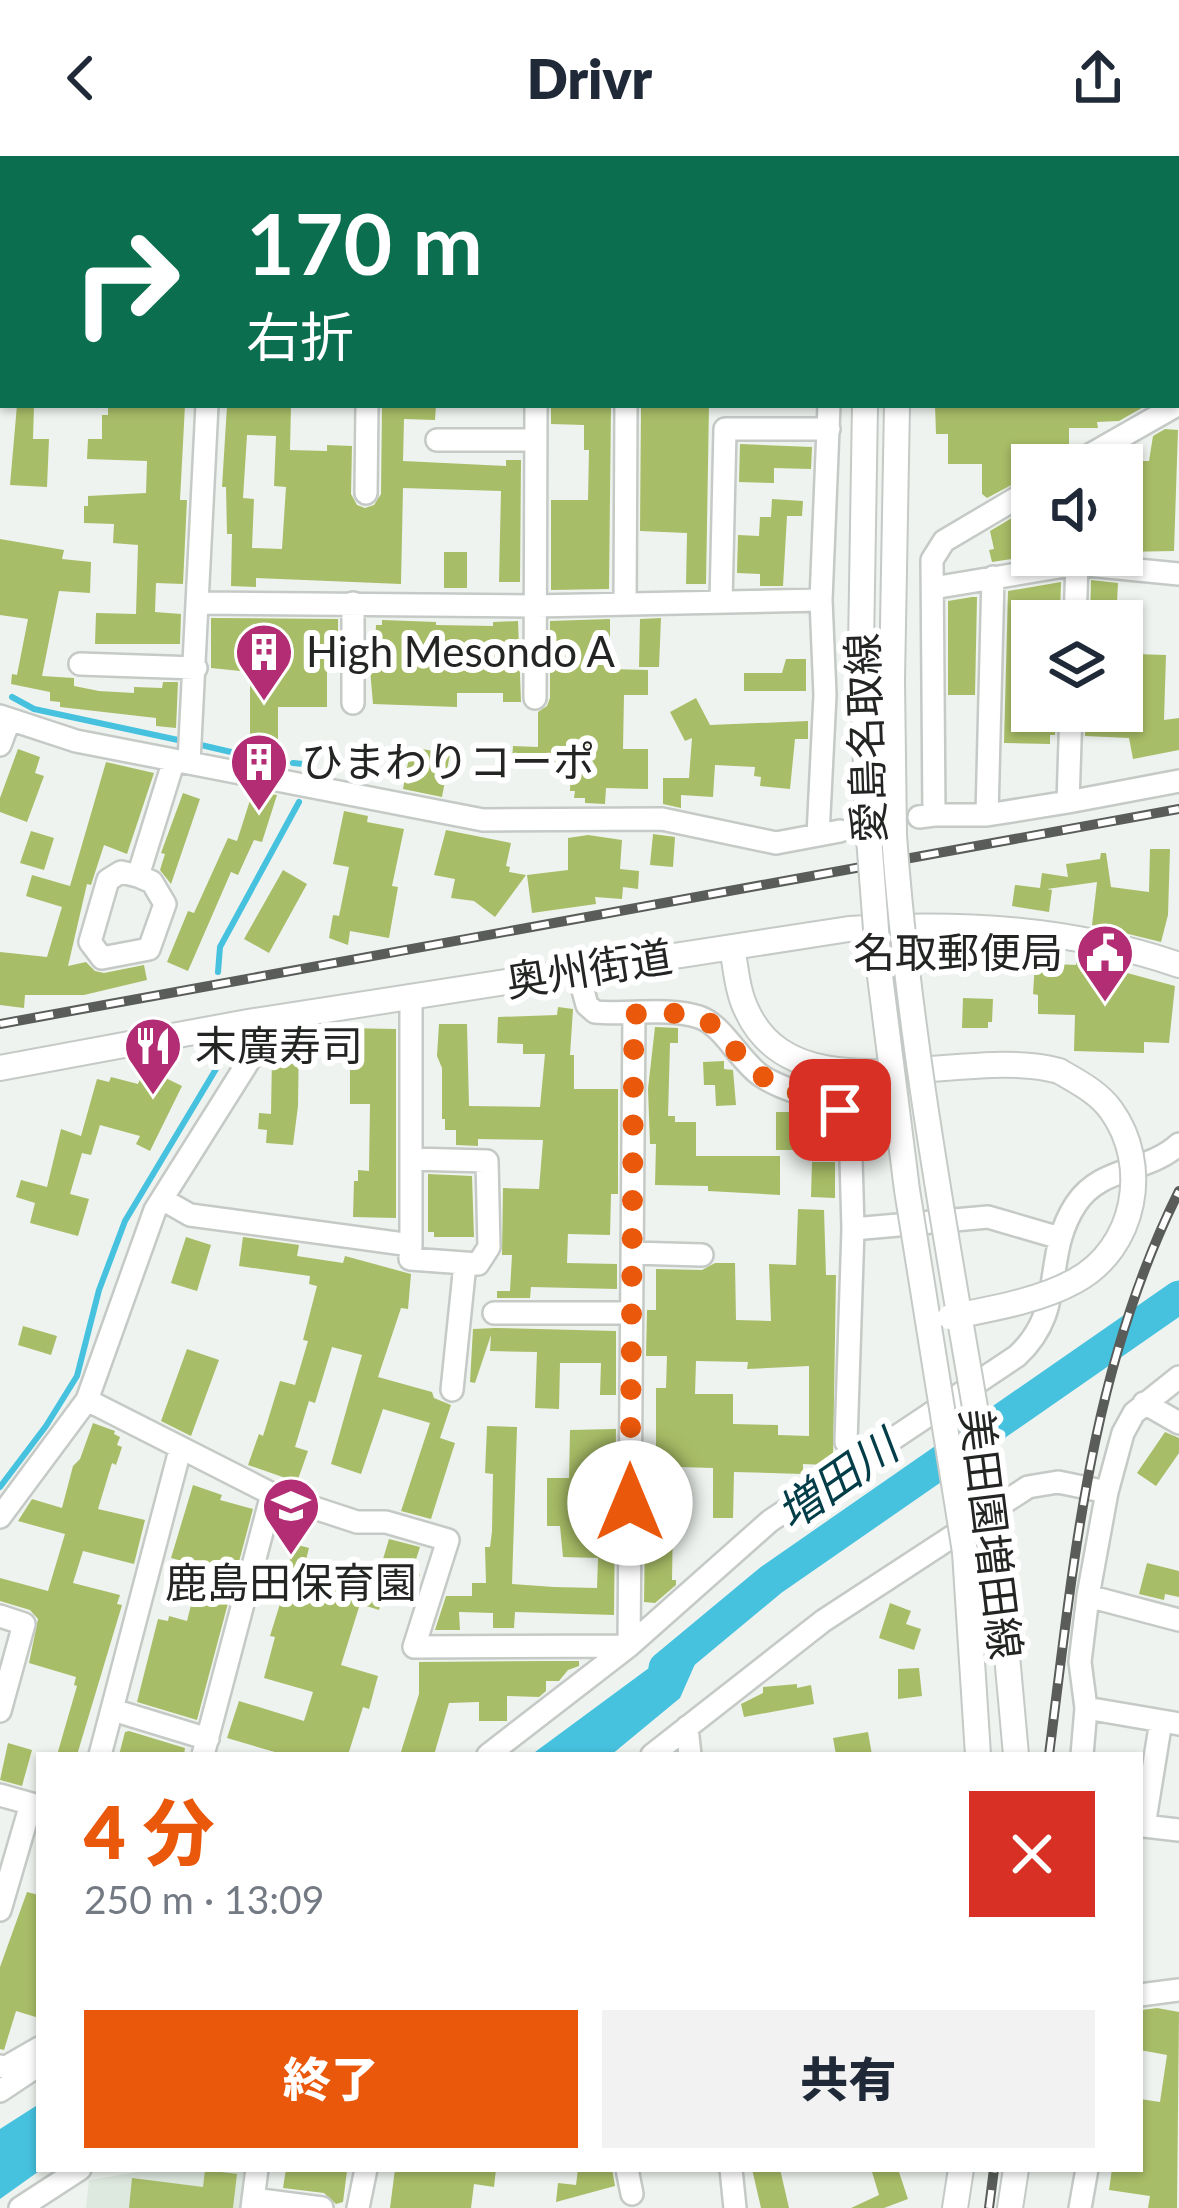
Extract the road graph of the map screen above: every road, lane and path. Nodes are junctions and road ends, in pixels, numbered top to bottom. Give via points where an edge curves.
1 (207, 408) edge
2 (367, 408) edge
3 (536, 408) edge
4 (626, 408) edge
5 (829, 408) edge
6 (865, 408) edge
7 (896, 408) edge
8 (1172, 408) edge
9 (829, 429) junction
10 (437, 440) dead end
11 (536, 440) junction
12 (1109, 444) edge
13 (366, 494) dead end
14 (1011, 501) edge
15 (1143, 570) edge
16 (1011, 574) edge
17 (1179, 574) edge
18 (993, 577) junction
19 (933, 588) junction
20 (820, 600) junction
21 (722, 602) junction
22 (197, 603) junction
23 (353, 603) junction
24 (625, 604) junction
25 (535, 606) junction
26 (80, 664) dead end
27 (196, 668) junction
28 (535, 698) dead end
29 (352, 703) dead end
30 (4, 718) edge
31 (1071, 732) edge
32 (0, 745) edge
33 (182, 761) junction
34 (1179, 781) edge
35 (1068, 802) junction
36 (987, 815) junction
37 (882, 837) junction
38 (138, 876) dead end
39 (732, 947) junction
40 (1179, 964) edge
41 (578, 972) junction
42 (411, 996) junction
43 (634, 1014) junction
44 (248, 1022) junction
45 (0, 1068) edge
46 (1179, 1144) edge
47 (411, 1159) junction
48 (162, 1199) junction
49 (853, 1229) junction
50 (1060, 1238) junction
51 (411, 1245) junction
52 (632, 1253) junction
53 (702, 1255) dead end
54 (465, 1264) junction
55 (494, 1313) dead end
56 (631, 1313) junction
57 (961, 1315) junction
58 (927, 1321) junction
59 (1179, 1377) edge
60 (452, 1390) dead end
61 (87, 1400) junction
62 (1144, 1403) junction
63 (1179, 1423) edge
64 (180, 1450) junction
65 (862, 1460) junction
66 (1107, 1492) junction
67 (272, 1494) junction
68 (0, 1517) edge
69 (1088, 1596) junction
70 (0, 1616) edge
71 (1179, 1620) edge
72 (629, 1646) junction
73 (1086, 1708) junction
74 (112, 1710) junction
75 (0, 1711) edge
76 (1170, 1723) edge
77 (687, 1726) junction
78 (205, 1747) edge
79 (101, 1752) edge
80 (492, 1752) edge
81 (656, 1752) edge
82 (690, 1752) edge
83 (977, 1752) edge
84 (1016, 1752) edge
85 (1082, 1752) edge
86 (0, 1795) edge
87 (35, 1805) edge
88 (1179, 1830) edge
89 (0, 1910) edge
90 (1179, 1990) edge
91 (1143, 1995) edge
92 (36, 2050) edge
93 (0, 2066) edge
94 (36, 2068) edge
95 (0, 2091) edge
96 (76, 2172) edge
97 (257, 2172) edge
98 (365, 2172) edge
99 (628, 2172) edge
100 (731, 2172) edge
101 (961, 2172) edge
102 (1016, 2172) edge
103 (1086, 2172) edge
104 (632, 2194) dead end
105 (252, 2204) edge
106 (20, 2208) edge
107 (322, 2208) edge
108 (358, 2208) edge
109 (734, 2208) edge
110 (956, 2208) edge
111 (1010, 2208) edge
112 (1080, 2208) edge

1 - 22 street
2 - 13 street
3 - 11 street
4 - 24 street
5 - 9 street
6 - 37 main road, 愛島名取線 via 861,647
7 - 37 main road, 愛島名取線
8 - 12 street
9 - 20 street
9 - 21 street via 725,429
10 - 11 street
11 - 25 street
14 - 19 street via 944,541 932,560
15 - 17 street
16 - 18 street
18 - 19 street
18 - 36 street
19 - 36 street via 927,816
20 - 21 street
20 - 33 street via 829,833 776,843 662,819 482,820
21 - 24 street
22 - 23 street
22 - 27 street
23 - 25 street
23 - 29 street
24 - 25 street
25 - 28 street
26 - 27 street
27 - 33 street
30 - 32 street
30 - 33 street
31 - 35 street
33 - 38 street
34 - 35 street
35 - 36 street
37 - 57 main road, 愛島名取線, bridge
37 - 58 main road, 愛島名取線, bridge via 879,968
39 - 40 main road, 奥州街道 via 932,924 1048,933
39 - 41 main road, 奥州街道
39 - 57 main road, bridge via 757,1030 801,1061 856,1072 1007,1063 1059,1071 1110,1109 1126,1136 1133,1177 1118,1241 1073,1282
41 - 42 main road, 奥州街道
41 - 43 street via 595,1012
42 - 44 main road, 奥州街道
42 - 47 street
43 - 49 street via 704,1018 760,1076 840,1110 852,1136
43 - 52 street
44 - 45 main road, 奥州街道
44 - 48 street via 250,1059
46 - 50 street via 1093,1185
47 - 51 street
47 - 54 street via 487,1160 489,1247 478,1264
48 - 51 street via 190,1215
48 - 61 street
49 - 50 street via 988,1217
49 - 65 street via 846,1442
50 - 65 street via 1050,1304 1031,1343
51 - 54 street via 410,1259
52 - 53 street
52 - 56 street
54 - 60 street
55 - 56 street
56 - 72 street
57 - 58 main road, bridge
57 - 84 main road, 美田園増田線, bridge via 996,1534
58 - 83 main road, 美田園増田線, bridge via 965,1552
59 - 62 street
61 - 64 street
61 - 68 street
62 - 63 street
62 - 66 street via 1123,1433
64 - 67 street
64 - 74 street
65 - 72 street via 770,1521
66 - 69 street
66 - 77 street via 1028,1487 823,1621
67 - 72 street via 448,1540 414,1647
67 - 78 street
69 - 71 street
69 - 73 street via 1080,1673
70 - 75 street via 24,1624
72 - 80 street
73 - 76 street
73 - 85 street
74 - 78 street
74 - 79 street
76 - 88 street via 1144,1826
77 - 81 street
77 - 82 street
86 - 87 street
87 - 89 street
90 - 91 street
92 - 93 street
94 - 95 street
96 - 106 street
97 - 105 street
98 - 108 street
99 - 104 street
100 - 109 street
101 - 110 main road
102 - 111 main road
103 - 112 street
105 - 107 street

